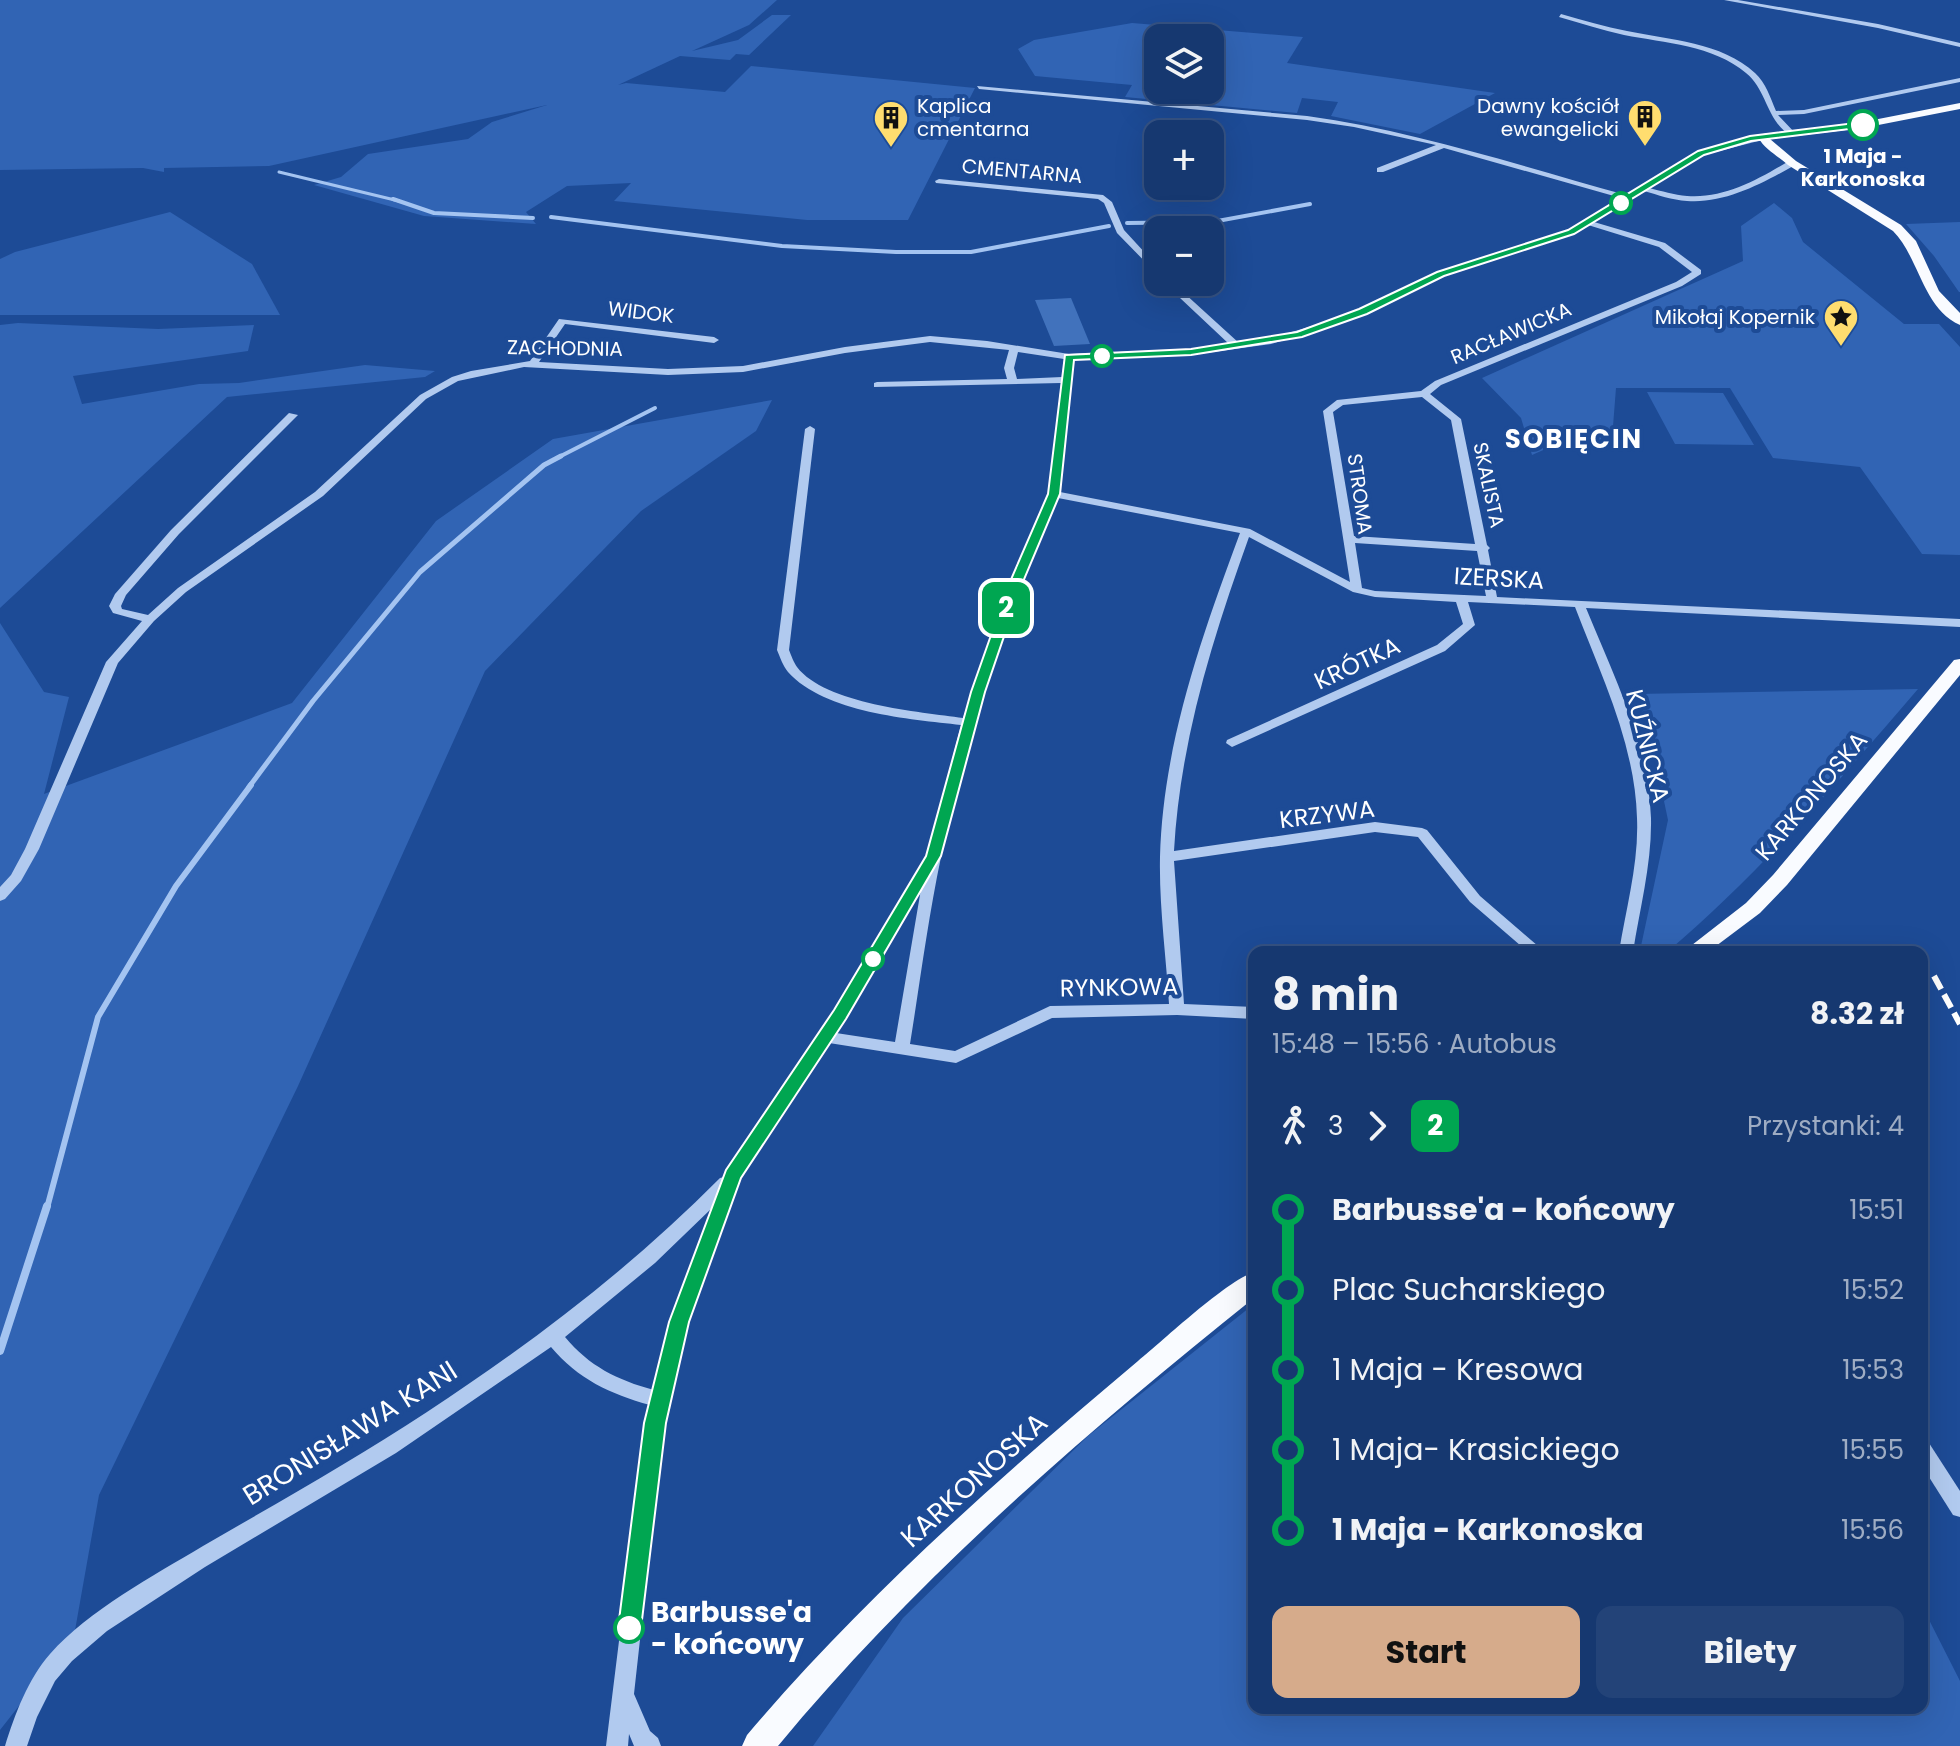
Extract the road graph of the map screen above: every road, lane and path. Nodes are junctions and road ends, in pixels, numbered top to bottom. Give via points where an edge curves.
1 (1727, 0) edge
2 (1561, 16) dead end
3 (1960, 45) edge
4 (1960, 80) edge
5 (979, 87) dead end
6 (1960, 106) edge
7 (1773, 113) junction
8 (1792, 134) junction
9 (1771, 143) junction
10 (1444, 145) junction
11 (1792, 163) junction
12 (1380, 170) dead end
13 (939, 181) dead end
14 (1644, 189) junction
15 (1629, 198) junction
16 (1590, 223) junction
17 (1144, 257) edge
18 (1182, 296) edge
19 (1960, 321) edge
20 (714, 340) dead end
21 (1238, 347) junction
22 (1014, 349) junction
23 (1069, 357) junction
24 (533, 364) junction
25 (1066, 380) junction
26 (1013, 382) junction
27 (877, 385) dead end
28 (1424, 394) junction
29 (1333, 404) joint
30 (293, 415) dead end
31 (810, 429) dead end
32 (1054, 494) junction
33 (1246, 531) junction
34 (1347, 539) junction
35 (1484, 548) junction
36 (1357, 590) junction
37 (1461, 597) junction
38 (1492, 599) junction
39 (1579, 604) junction
40 (150, 619) junction
41 (1960, 623) edge
42 (1960, 664) edge
43 (968, 722) junction
44 (1232, 743) dead end
45 (934, 856) junction
46 (1167, 857) junction
47 (0, 896) edge
48 (1531, 946) edge
49 (1627, 946) edge
50 (1701, 946) edge
51 (1177, 1009) junction
52 (1248, 1013) edge
53 (826, 1037) junction
54 (901, 1050) junction
55 (733, 1176) junction
56 (1248, 1288) edge
57 (552, 1335) junction
58 (661, 1400) junction
59 (1928, 1458) edge
60 (1960, 1508) edge
61 (622, 1694) junction
62 (16, 1746) edge
63 (617, 1746) edge
64 (650, 1746) edge
65 (758, 1746) edge

1 - 3 street
2 - 7 street via 1692,46 1733,63 1760,84
4 - 7 street via 1804,112
5 - 10 street via 1299,115
6 - 8 main road
7 - 8 street
8 - 9 main road
9 - 11 main road
9 - 14 street, ZACHODNIA via 1739,141 1701,153
10 - 12 street
10 - 15 street
11 - 14 street via 1718,195 1690,199
11 - 19 main road via 1897,228 1910,241 1933,292
13 - 17 street, CMENTARNA via 1100,197 1108,202 1120,231
14 - 15 street, ZACHODNIA
15 - 16 street, ZACHODNIA
16 - 21 street, ZACHODNIA via 1441,274 1333,324
16 - 28 street, RACŁAWICKA via 1662,245 1698,272 1438,383
18 - 21 street
20 - 24 street, WIDOK via 562,321
21 - 23 street, ZACHODNIA
22 - 23 street, ZACHODNIA
22 - 24 street, ZACHODNIA via 959,341 903,341 704,372
22 - 26 street via 1009,368
23 - 25 street
24 - 40 street, ZACHODNIA via 474,373 423,397 319,494 182,590
25 - 26 street
25 - 32 street
26 - 27 street
28 - 29 street, RACŁAWICKA
28 - 35 street, SKALISTA via 1456,419
29 - 34 street, STROMA via 1328,411
30 - 40 street via 121,594 117,611
31 - 43 street via 783,650 788,665 805,681 858,703
32 - 33 street, IZERSKA
32 - 43 street via 1015,584
33 - 36 street, IZERSKA
33 - 46 street via 1217,606 1185,721 1171,796
34 - 35 street
34 - 36 street, STROMA
35 - 38 street, SKALISTA
36 - 37 street, IZERSKA
37 - 38 street, IZERSKA
37 - 44 street, KRÓTKA via 1469,625 1441,648
38 - 39 street, IZERSKA
39 - 41 street, IZERSKA
39 - 49 street, KUŹNICKA via 1624,724 1643,794 1645,823
40 - 47 street, ZACHODNIA via 112,662 37,837
42 - 50 main road, KARKONOSKA via 1780,880 1753,908
43 - 45 street
45 - 53 street
45 - 54 street
46 - 48 street, KRZYWA via 1375,827 1422,833 1475,899
46 - 51 street
51 - 52 street, RYNKOWA
51 - 54 street, RYNKOWA via 1050,1012 956,1057
53 - 54 street, RYNKOWA
53 - 55 street
55 - 57 street, BRONISŁAWA KANI via 688,1225 592,1308
55 - 58 street via 679,1322
56 - 65 main road, KARKONOSKA via 1070,1435 888,1601 809,1683
57 - 58 street via 575,1364 612,1388
57 - 62 street, BRONISŁAWA KANI via 387,1448 98,1625 49,1672
58 - 61 street
59 - 60 street
61 - 63 street
61 - 64 street

